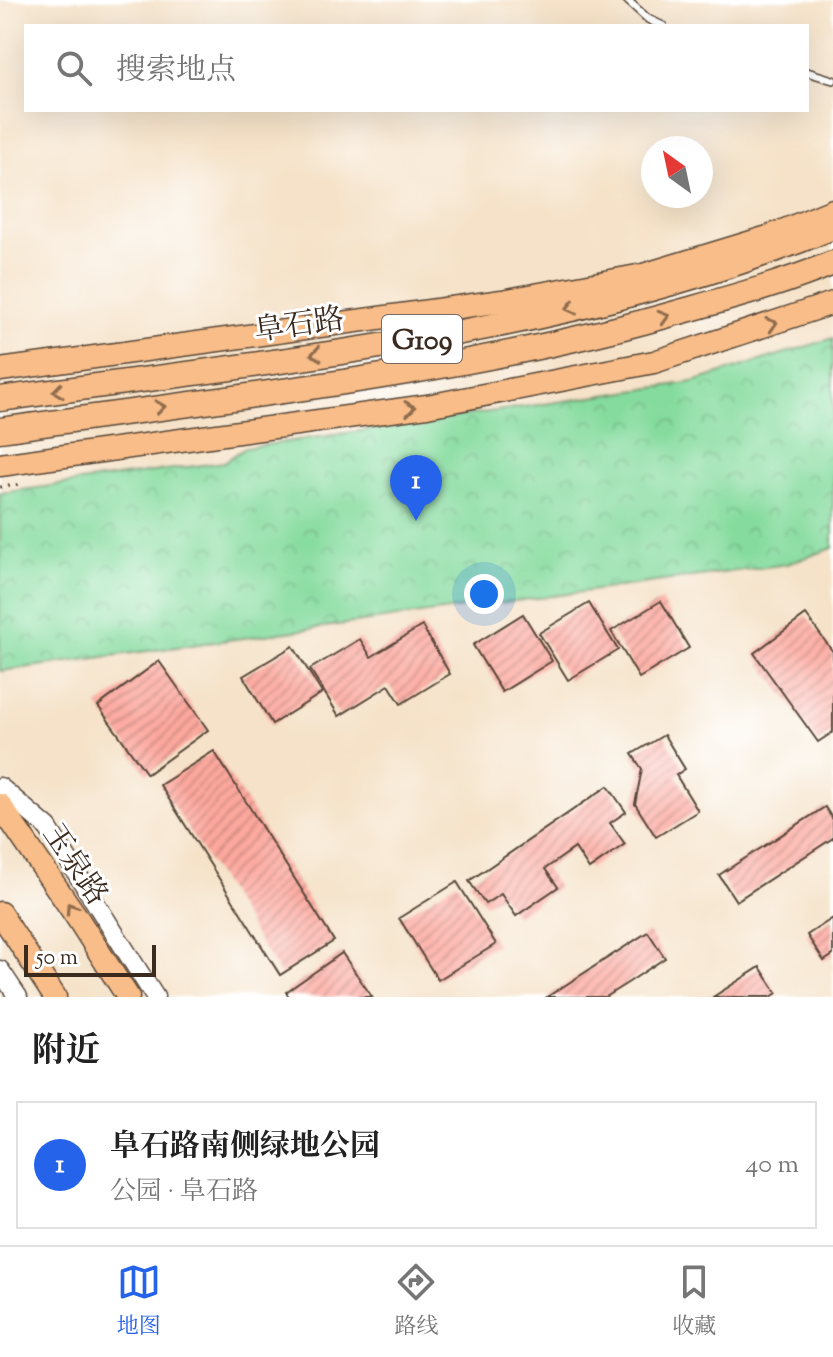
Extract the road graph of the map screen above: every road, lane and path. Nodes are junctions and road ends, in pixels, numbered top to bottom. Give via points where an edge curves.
1 (627, 0) edge
2 (659, 24) edge
3 (809, 73) edge
4 (833, 80) edge
5 (833, 210) edge
6 (833, 227) edge
7 (833, 263) edge
8 (833, 303) edge
9 (0, 370) edge
10 (0, 399) edge
11 (0, 430) edge
12 (0, 465) edge
13 (0, 787) edge
14 (0, 805) edge
15 (0, 913) edge
16 (6, 928) edge
17 (0, 970) edge
18 (18, 997) edge
19 (55, 997) edge
20 (128, 997) edge
21 (155, 997) edge

1 - 2 lane
3 - 4 lane
5 - 9 main road, 阜石路 via 768,237 627,278 502,301
6 -> 10 highway, 阜石路 / G109 via 708,273 447,335
11 -> 7 highway, 阜石路 / G109 via 455,365 618,330
12 -> 8 main road via 427,406 654,362
13 - 21 street via 48,828
20 -> 14 main road, 玉泉路
15 - 16 main road
16 - 19 main road
17 - 18 street

